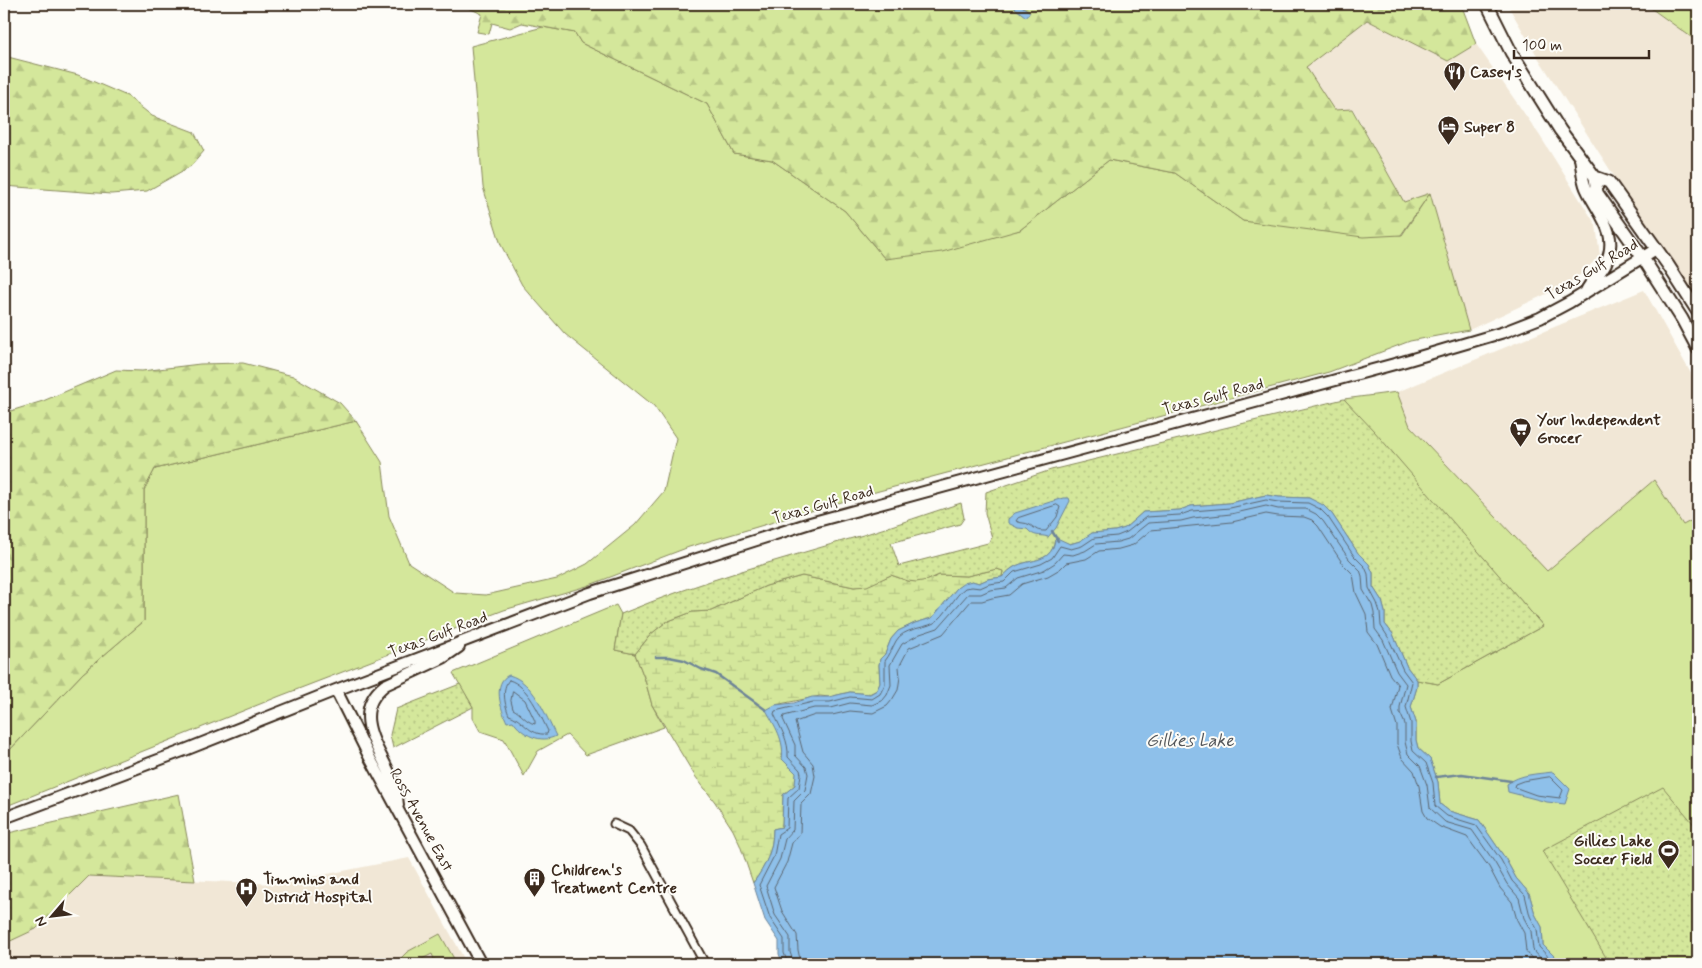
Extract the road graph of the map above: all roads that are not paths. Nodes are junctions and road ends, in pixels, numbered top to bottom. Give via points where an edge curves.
1 (1487, 4) edge
2 (1580, 158) junction
3 (1594, 177) junction
4 (1656, 249) junction
5 (1643, 258) junction
6 (1584, 294) junction
7 (1698, 312) edge
8 (1698, 349) edge
9 (469, 639) junction
10 (336, 690) junction
11 (400, 812) junction
12 (4, 818) edge
13 (614, 824) dead end
14 (482, 964) edge
15 (705, 964) edge

1 - 2 main road via 1511,52
2 - 3 main road
2 - 6 main road via 1586,188 1608,227 1610,239 1606,263
3 - 4 main road via 1609,182
3 - 5 main road via 1596,193
4 - 5 main road, Texas Gulf Road
4 - 7 main road
5 - 6 main road, Texas Gulf Road
5 - 8 main road
6 - 9 main road, Texas Gulf Road via 1540,318 1504,332 810,523 590,592
9 - 10 main road, Texas Gulf Road
9 - 11 main road via 443,658 385,685 372,698 368,712 370,729 395,787
10 - 11 main road, Ross Avenue East
10 - 12 main road, Texas Gulf Road
11 - 14 main road, Ross Avenue East
13 - 15 street via 629,831 641,846

